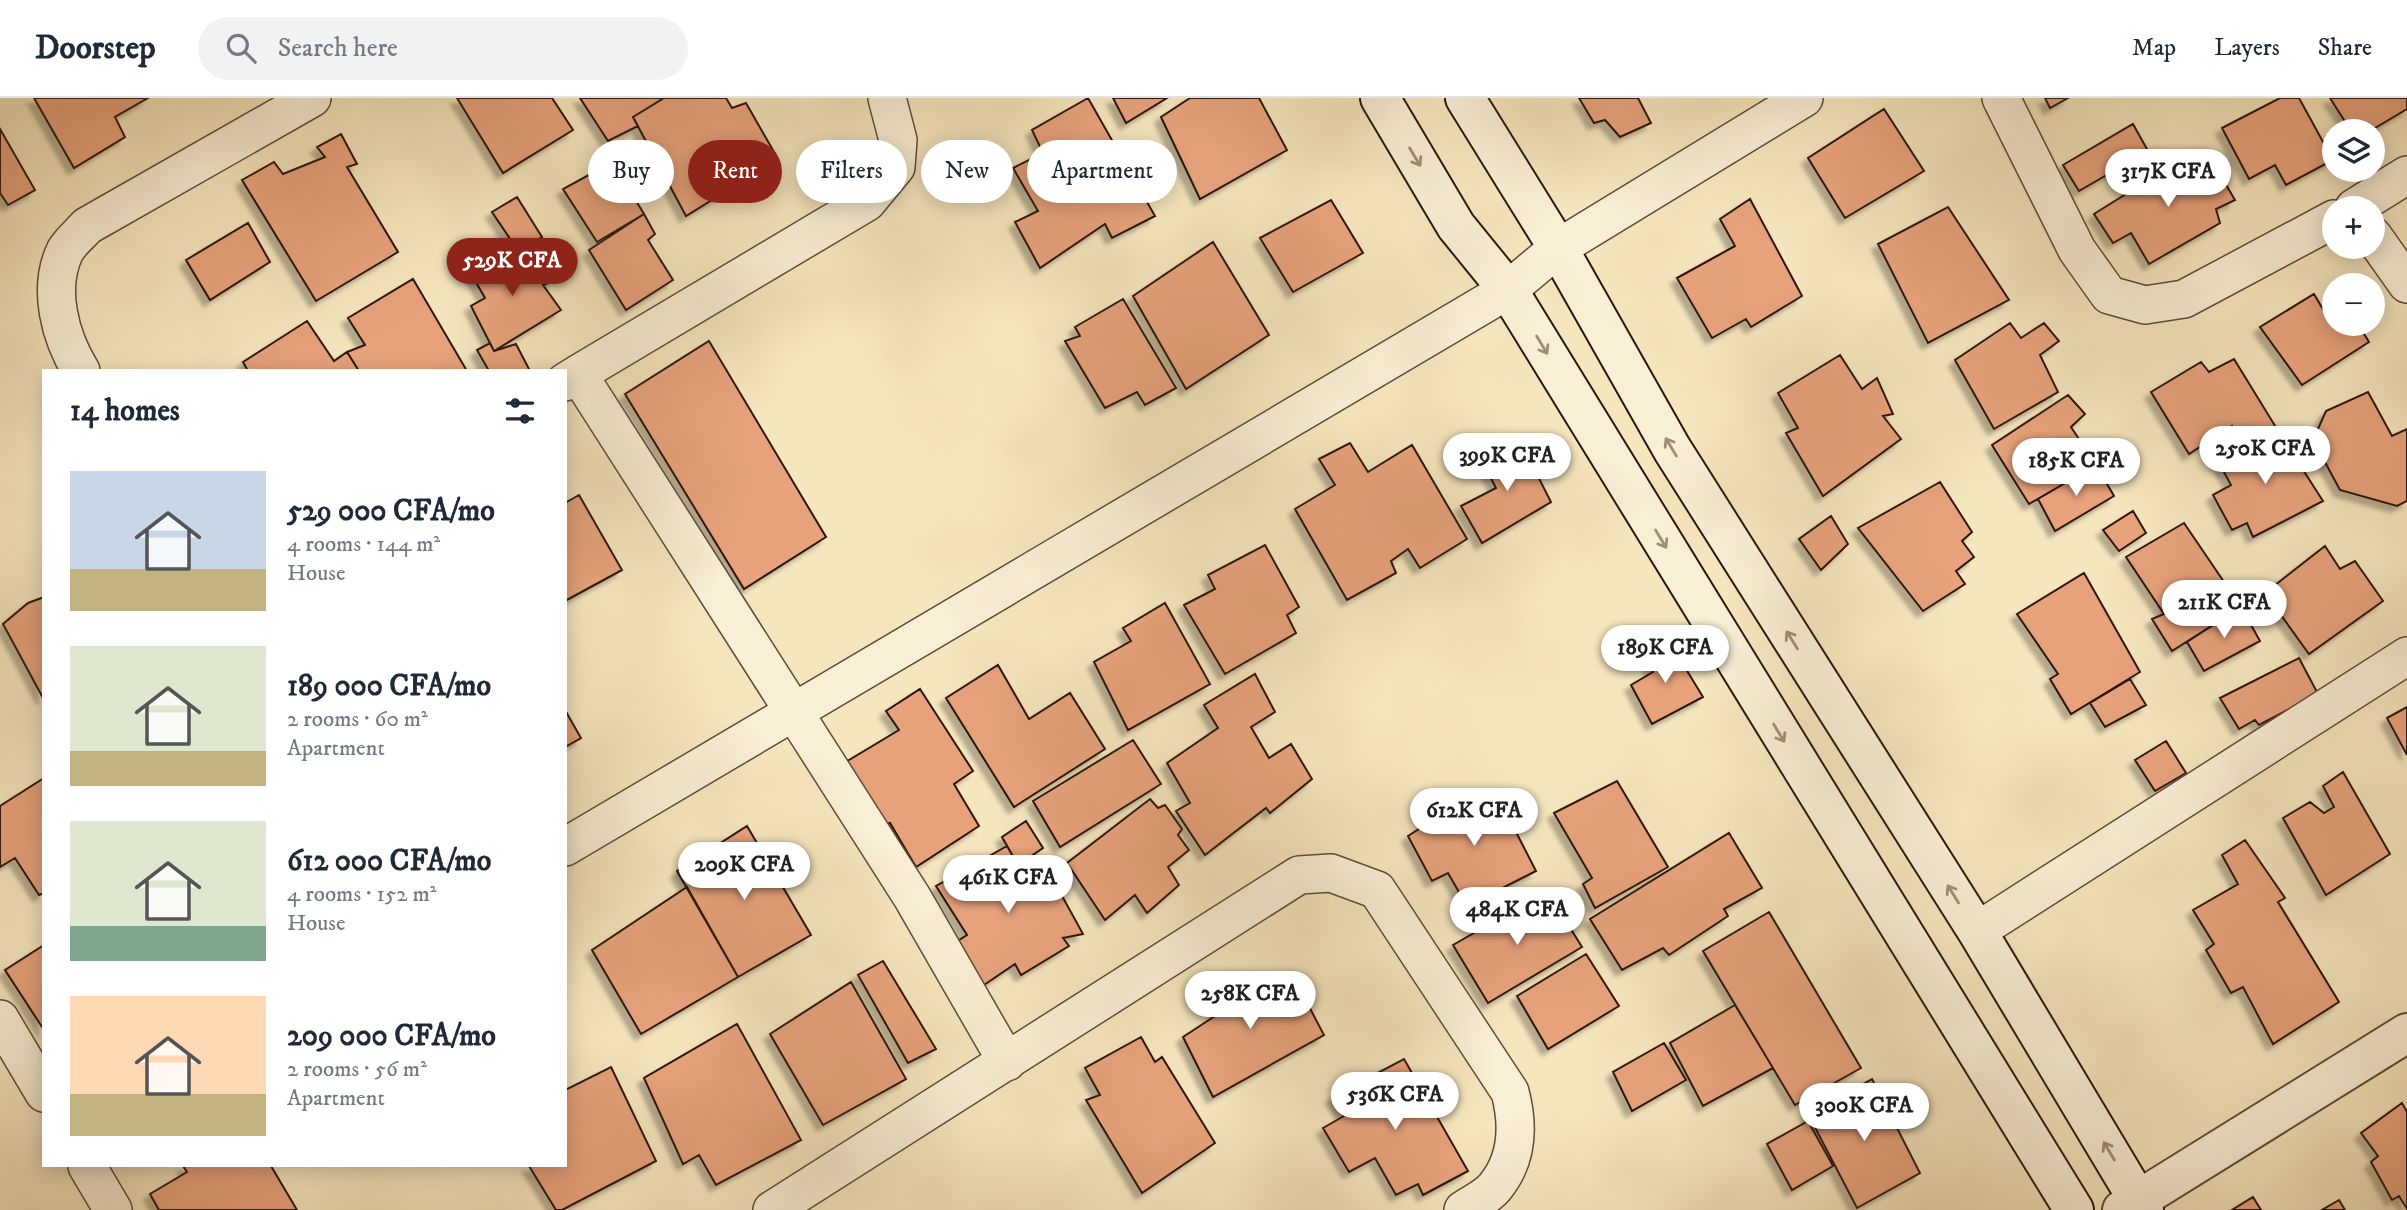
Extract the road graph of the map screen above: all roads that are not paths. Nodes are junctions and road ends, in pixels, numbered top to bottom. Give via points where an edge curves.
1 (312, 98) edge
2 (887, 98) edge
3 (1380, 98) edge
4 (1465, 98) edge
5 (1804, 98) edge
6 (2001, 98) edge
7 (2407, 175) edge
8 (2373, 196) edge
9 (2322, 225) edge
10 (1558, 248) junction
11 (2385, 253) edge
12 (2407, 284) edge
13 (1508, 290) junction
14 (81, 369) edge
15 (571, 378) edge
16 (2407, 656) edge
17 (794, 710) junction
18 (567, 846) edge
19 (1977, 931) junction
20 (0, 1019) edge
21 (2407, 1033) edge
22 (1007, 1062) junction
23 (42, 1090) edge
24 (88, 1167) edge
25 (2135, 1207) edge
26 (113, 1210) edge
27 (772, 1210) edge
28 (1463, 1210) edge
29 (2074, 1210) edge

1 - 14 street via 87,226 66,249 56,278 57,313
2 - 15 street via 898,140 896,167 867,202
3 -> 13 main road via 1456,226
4 - 10 main road
5 - 10 street
6 - 9 street via 2077,250 2109,295 2145,305 2185,299
7 - 8 street
10 - 13 street
19 -> 10 main road via 1672,449
11 - 12 street
13 - 17 street
13 -> 29 main road
15 - 17 street
16 - 19 street
17 - 18 street
17 - 22 street via 912,897
25 -> 19 main road
20 - 23 street
21 - 25 main road
22 - 27 street
22 - 28 street via 1299,875 1331,873 1377,890 1510,1092 1517,1117 1513,1157 1494,1189
24 - 26 street

